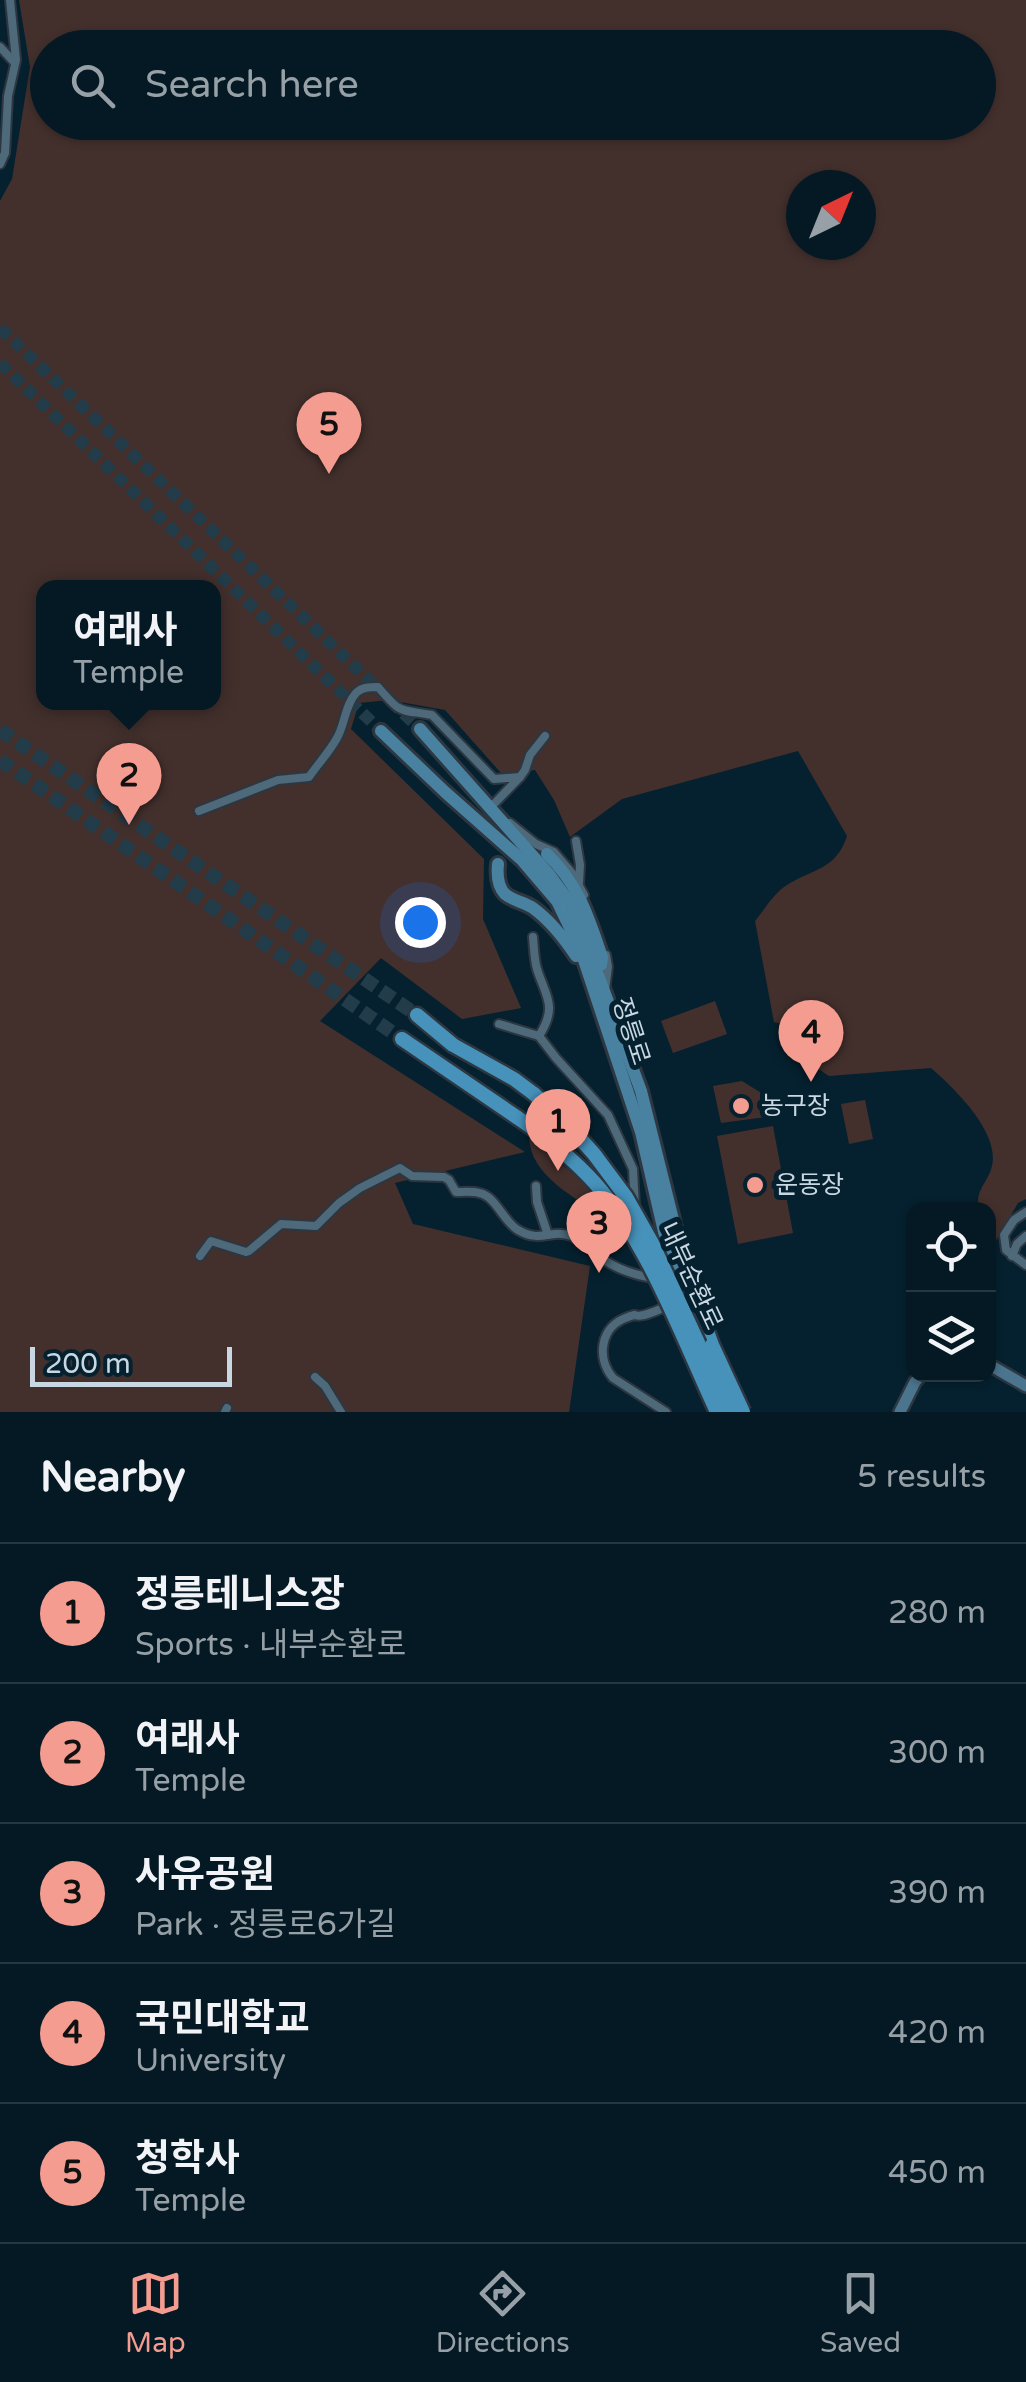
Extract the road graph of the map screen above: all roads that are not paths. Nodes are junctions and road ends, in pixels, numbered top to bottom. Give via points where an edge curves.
1 (10, 0) edge
2 (0, 47) edge
3 (15, 63) junction
4 (0, 164) edge
5 (420, 729) tunnel mouth
6 (382, 730) tunnel mouth
7 (545, 736) dead end
8 (450, 764) junction
9 (520, 777) junction
10 (492, 806) junction
11 (199, 810) dead end
12 (576, 841) dead end
13 (547, 854) dead end
14 (498, 864) dead end
15 (579, 884) junction
16 (533, 937) dead end
17 (587, 970) junction
18 (603, 984) junction
19 (600, 1010) junction
20 (417, 1015) tunnel mouth
21 (498, 1024) dead end
22 (540, 1036) junction
23 (402, 1040) tunnel mouth
24 (631, 1062) junction
25 (536, 1186) dead end
26 (1026, 1212) edge
27 (548, 1236) junction
28 (1026, 1236) edge
29 (200, 1256) dead end
30 (1012, 1256) junction
31 (1026, 1265) edge
32 (664, 1278) junction
33 (688, 1278) junction
34 (680, 1302) junction
35 (996, 1368) edge
36 (316, 1376) dead end
37 (917, 1382) edge
38 (1025, 1385) edge
39 (716, 1392) joint
40 (341, 1412) edge
41 (666, 1412) edge
42 (724, 1412) edge
43 (744, 1412) edge
44 (900, 1412) edge

1 - 3 street
2 - 3 street
3 - 4 street
5 - 8 main road, 정릉로
6 - 17 main road, 정릉로 via 542,881 558,901
7 - 9 street
8 - 10 street, 정릉로
8 - 18 main road, 정릉로 via 561,889
9 - 10 street
9 - 11 street via 494,779 432,715 405,712 378,686 366,687 309,777 278,780
10 - 15 street, 정릉로 via 554,852
12 - 15 street, 정릉로
13 - 18 main road via 584,905 602,957
14 - 17 main road via 503,892 541,914
15 - 18 street, 정릉로 via 606,955
16 - 22 street via 549,1007
17 - 19 main road, 정릉로
18 - 24 main road, 정릉로
19 - 24 main road via 624,1061
19 - 34 main road, 정릉로 via 641,1132
20 - 42 highway, 내부순환로, bridge via 534,1094 611,1173 652,1242
21 - 22 street
22 - 32 street via 620,1138 633,1169 636,1224
23 - 42 highway, 내부순환로, bridge via 544,1136 582,1170 624,1222
24 - 33 main road, 정릉로
25 - 27 street
26 - 30 street via 1004,1236
27 - 29 street via 515,1228 482,1193 456,1192 444,1177 412,1176 400,1168 339,1203 316,1226 281,1224 250,1252 211,1241
27 - 32 street via 569,1235 611,1265
28 - 30 street
30 - 31 street
32 - 34 street
33 - 43 main road, 정릉로
33 - 43 highway, bridge
33 - 43 main road, 정릉로 via 698,1320
34 - 39 main road, 정릉로
34 - 41 street via 626,1317 602,1348 613,1378
35 - 38 street
36 - 40 street
37 - 44 street
39 - 42 highway

